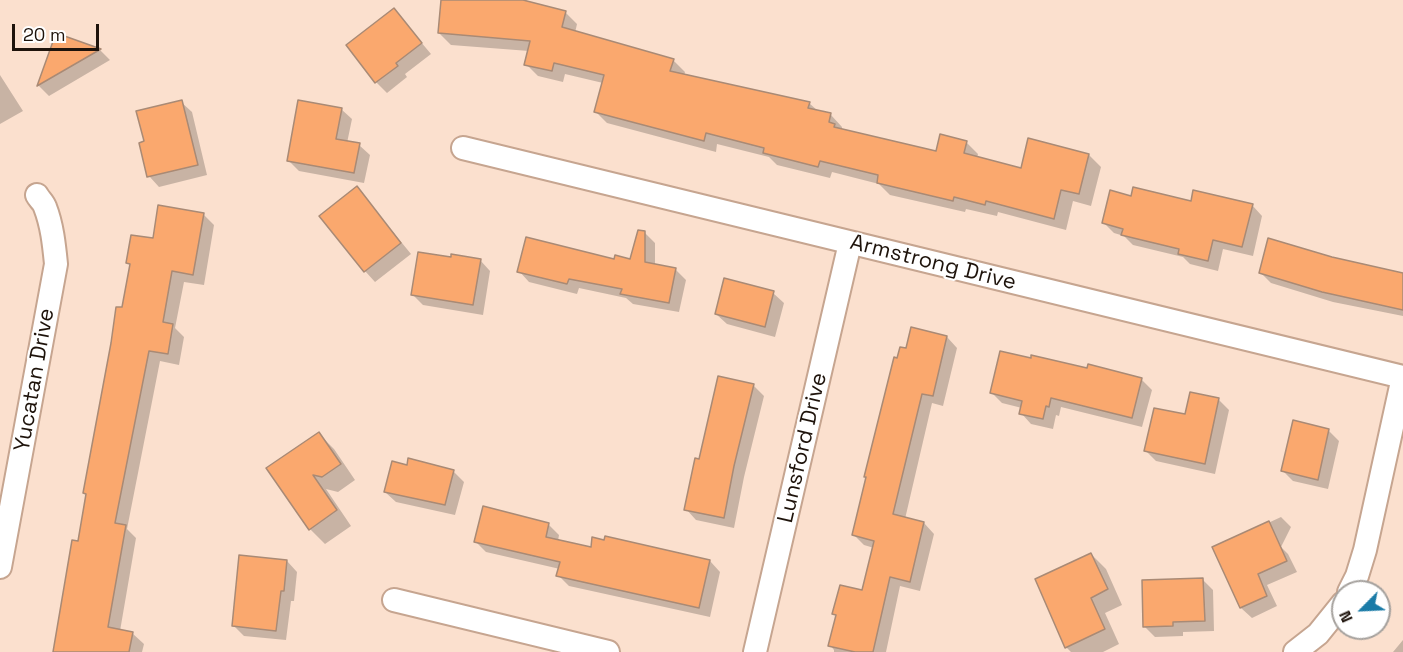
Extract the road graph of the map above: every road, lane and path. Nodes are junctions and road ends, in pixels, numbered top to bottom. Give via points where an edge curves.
1 (462, 148) dead end
2 (38, 195) dead end
3 (850, 243) junction
4 (1403, 377) edge
5 (0, 567) edge
6 (1355, 580) edge
7 (394, 600) dead end
8 (1331, 618) edge
9 (608, 652) edge
10 (755, 652) edge
11 (1295, 652) edge

1 - 3 street, Armstrong Drive
2 - 5 street, Yucatan Drive via 51,225 56,264
3 - 4 street, Armstrong Drive
3 - 10 street, Lunsford Drive
4 - 6 street
7 - 9 street
8 - 11 street

